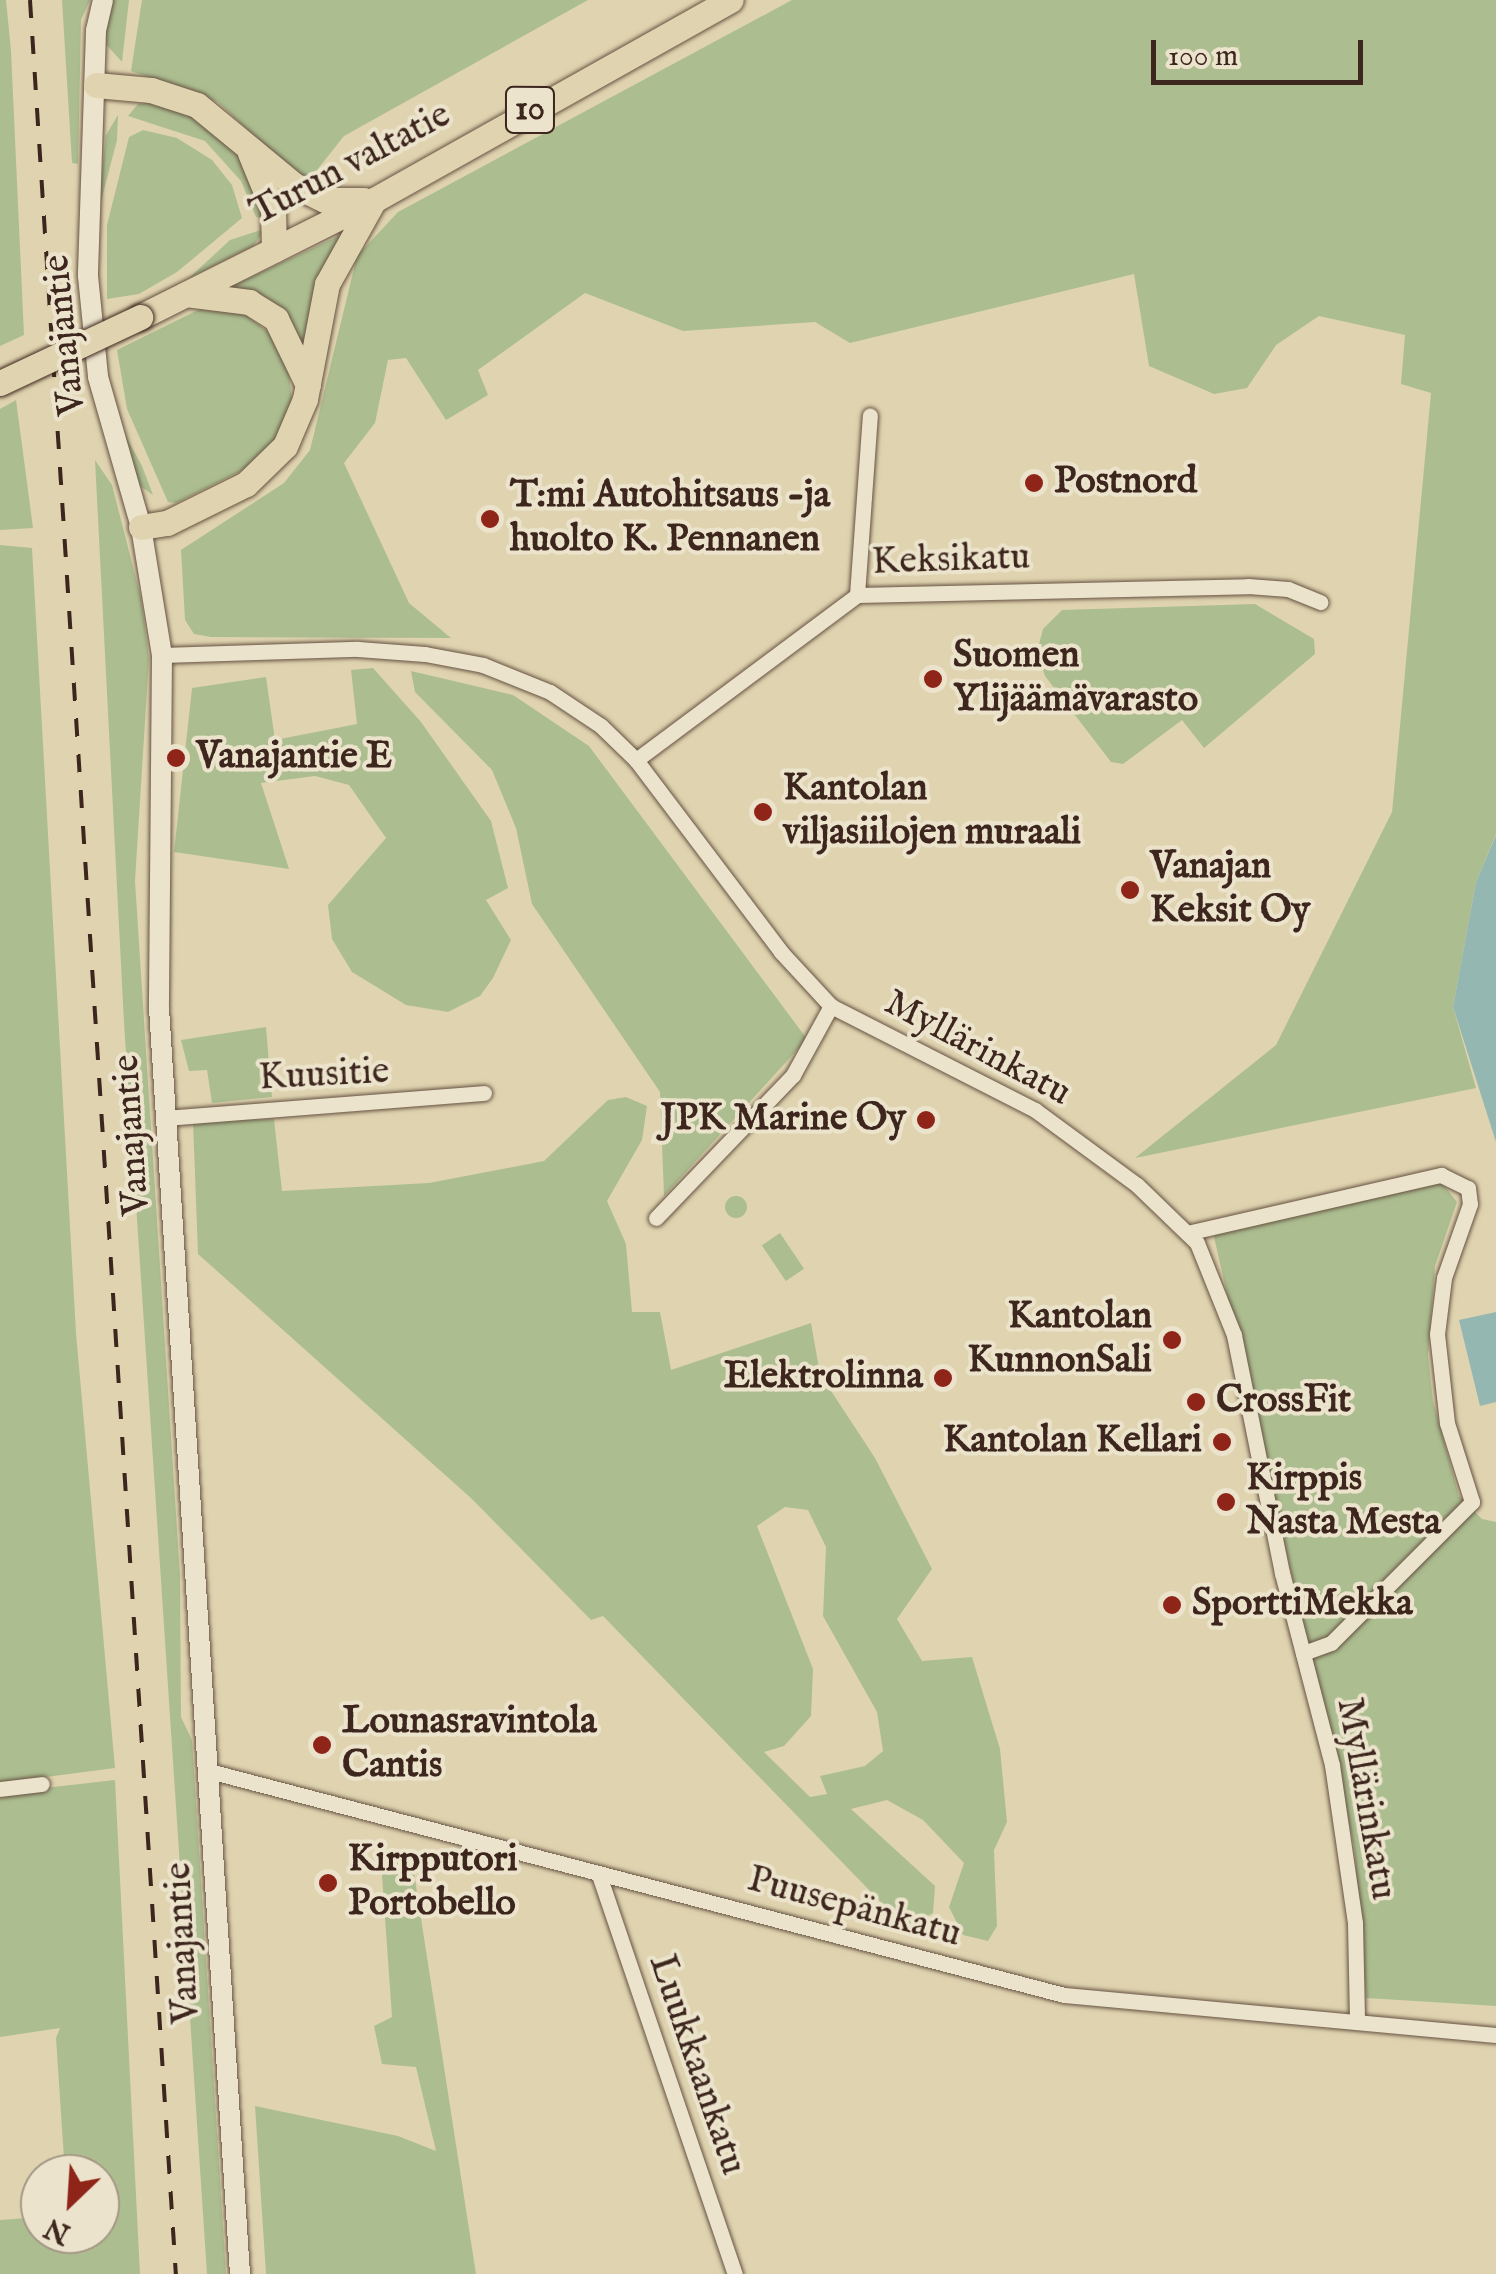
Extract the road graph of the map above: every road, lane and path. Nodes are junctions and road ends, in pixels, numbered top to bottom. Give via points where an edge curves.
1 (103, 0) edge
2 (731, 0) edge
3 (96, 84) junction
4 (248, 148) junction
5 (374, 200) junction
6 (274, 250) junction
7 (186, 294) junction
8 (0, 382) edge
9 (309, 386) junction
10 (870, 415) dead end
11 (141, 527) junction
12 (858, 595) junction
13 (1320, 602) dead end
14 (162, 655) junction
15 (636, 760) junction
16 (831, 1006) junction
17 (484, 1093) dead end
18 (166, 1118) junction
19 (656, 1218) dead end
20 (1187, 1233) junction
21 (1303, 1653) junction
22 (209, 1771) junction
23 (42, 1784) dead end
24 (0, 1789) edge
25 (599, 1876) junction
26 (1357, 2022) junction
27 (1496, 2036) edge
28 (240, 2274) edge
29 (735, 2274) edge

1 - 3 street, Vanajantie
2 - 5 highway, Turun valtatie / 10
3 - 4 highway via 196,104
3 - 11 street, Vanajantie via 92,326 98,377
4 - 5 highway via 316,198
4 - 6 highway via 274,208
5 - 6 highway, Turun valtatie / 10
5 - 9 highway via 327,284
6 - 7 highway, Turun valtatie / 10
7 - 8 highway, Turun valtatie / 10, bridge
7 - 9 highway via 248,302 276,319
9 - 11 highway via 293,431 262,472 194,511
10 - 12 street
11 - 14 street, Vanajantie
12 - 13 street, Keksikatu via 1248,586
12 - 15 street, Keksikatu
14 - 15 street, Myllärinkatu via 358,649 460,660 550,692 602,726
14 - 18 street, Vanajantie via 155,900
15 - 16 street, Myllärinkatu via 781,952
16 - 19 street via 793,1075
16 - 20 street, Myllärinkatu via 1012,1096 1136,1185
17 - 18 street, Kuusitie
18 - 22 street, Vanajantie
20 - 21 street, Myllärinkatu via 1208,1262 1234,1335
20 - 21 street via 1441,1175 1468,1188 1470,1204 1444,1278 1437,1334 1447,1423 1472,1502 1331,1643
21 - 26 street, Myllärinkatu via 1332,1765 1356,1923
22 - 25 street, Puusepänkatu
22 - 28 street, Vanajantie
23 - 24 street
25 - 26 street, Puusepänkatu via 1064,1995
25 - 29 street, Luukkaankatu
26 - 27 street, Puusepänkatu

